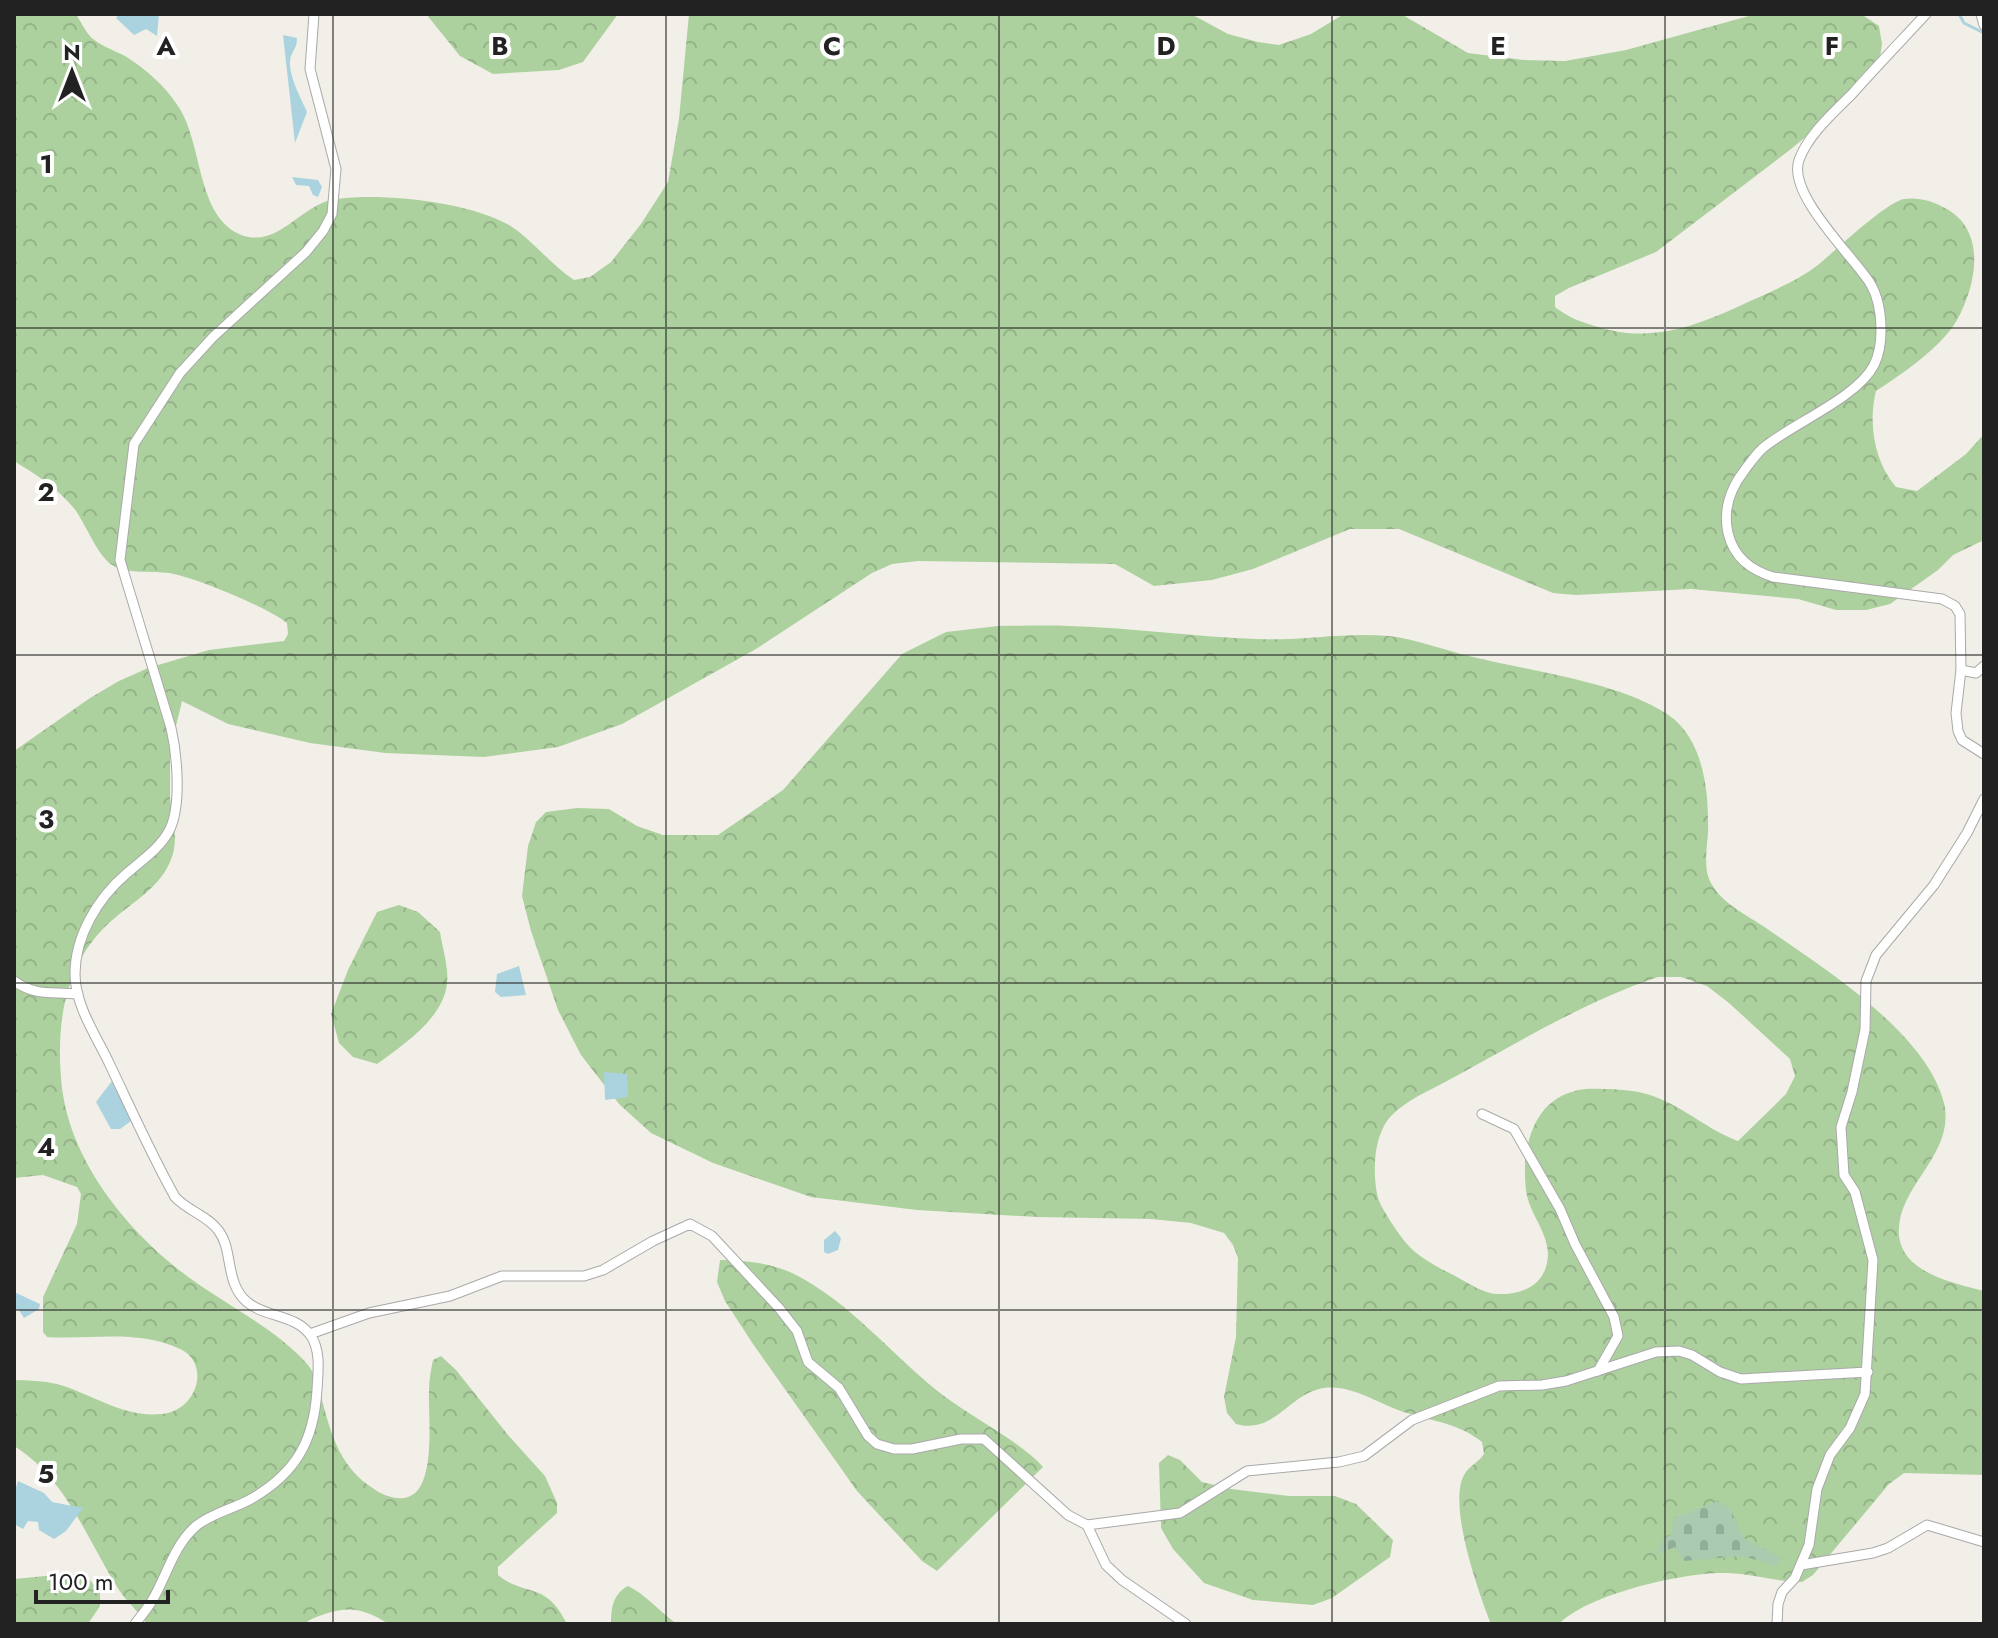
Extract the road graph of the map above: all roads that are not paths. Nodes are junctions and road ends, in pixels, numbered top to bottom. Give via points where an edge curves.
1 (314, 14) edge
2 (1926, 14) edge
3 (1981, 14) edge
4 (1984, 25) edge
5 (1984, 666) edge
6 (1961, 670) junction
7 (1984, 754) edge
8 (1984, 799) edge
9 (14, 981) edge
10 (78, 994) junction
11 (1482, 1114) dead end
12 (310, 1334) junction
13 (1598, 1371) junction
14 (1868, 1372) junction
15 (1087, 1525) junction
16 (1984, 1542) edge
17 (1801, 1565) junction
18 (135, 1624) edge
19 (1186, 1624) edge
20 (1777, 1624) edge

1 - 10 street via 310,69 336,169 332,214 306,252 180,373 134,444 120,560 171,728 176,798 171,827 158,847 107,892 95,910 76,956
2 - 6 street via 1820,127 1798,163 1809,202 1878,301 1881,349 1874,366 1849,392 1761,450 1735,482 1728,501 1728,532 1743,562 1754,571 1942,599 1955,606 1960,614
3 - 4 street
5 - 6 street via 1976,673
6 - 7 street via 1958,731 1962,740
8 - 14 street via 1934,885 1876,955 1866,981 1865,1030 1841,1127 1844,1175 1855,1192 1873,1260
9 - 10 street via 38,993
10 - 12 street via 162,1173 185,1208 219,1230 231,1279 246,1302 297,1322
11 - 13 street via 1514,1129 1614,1317 1618,1336
12 - 15 street via 369,1313 450,1296 502,1276 584,1276 690,1224 712,1236 779,1308 797,1331 808,1362 839,1388 877,1444 912,1449 984,1439 1068,1515
12 - 18 street via 318,1365 309,1441 275,1482 197,1526 180,1545
13 - 14 street via 1656,1352 1679,1351 1741,1379
13 - 15 street via 1542,1385 1499,1386 1412,1420 1364,1456 1247,1471 1180,1513
14 - 17 street via 1859,1410 1830,1455 1817,1489
15 - 19 street via 1106,1565
16 - 17 street via 1927,1525 1873,1553
17 - 20 street via 1782,1592

